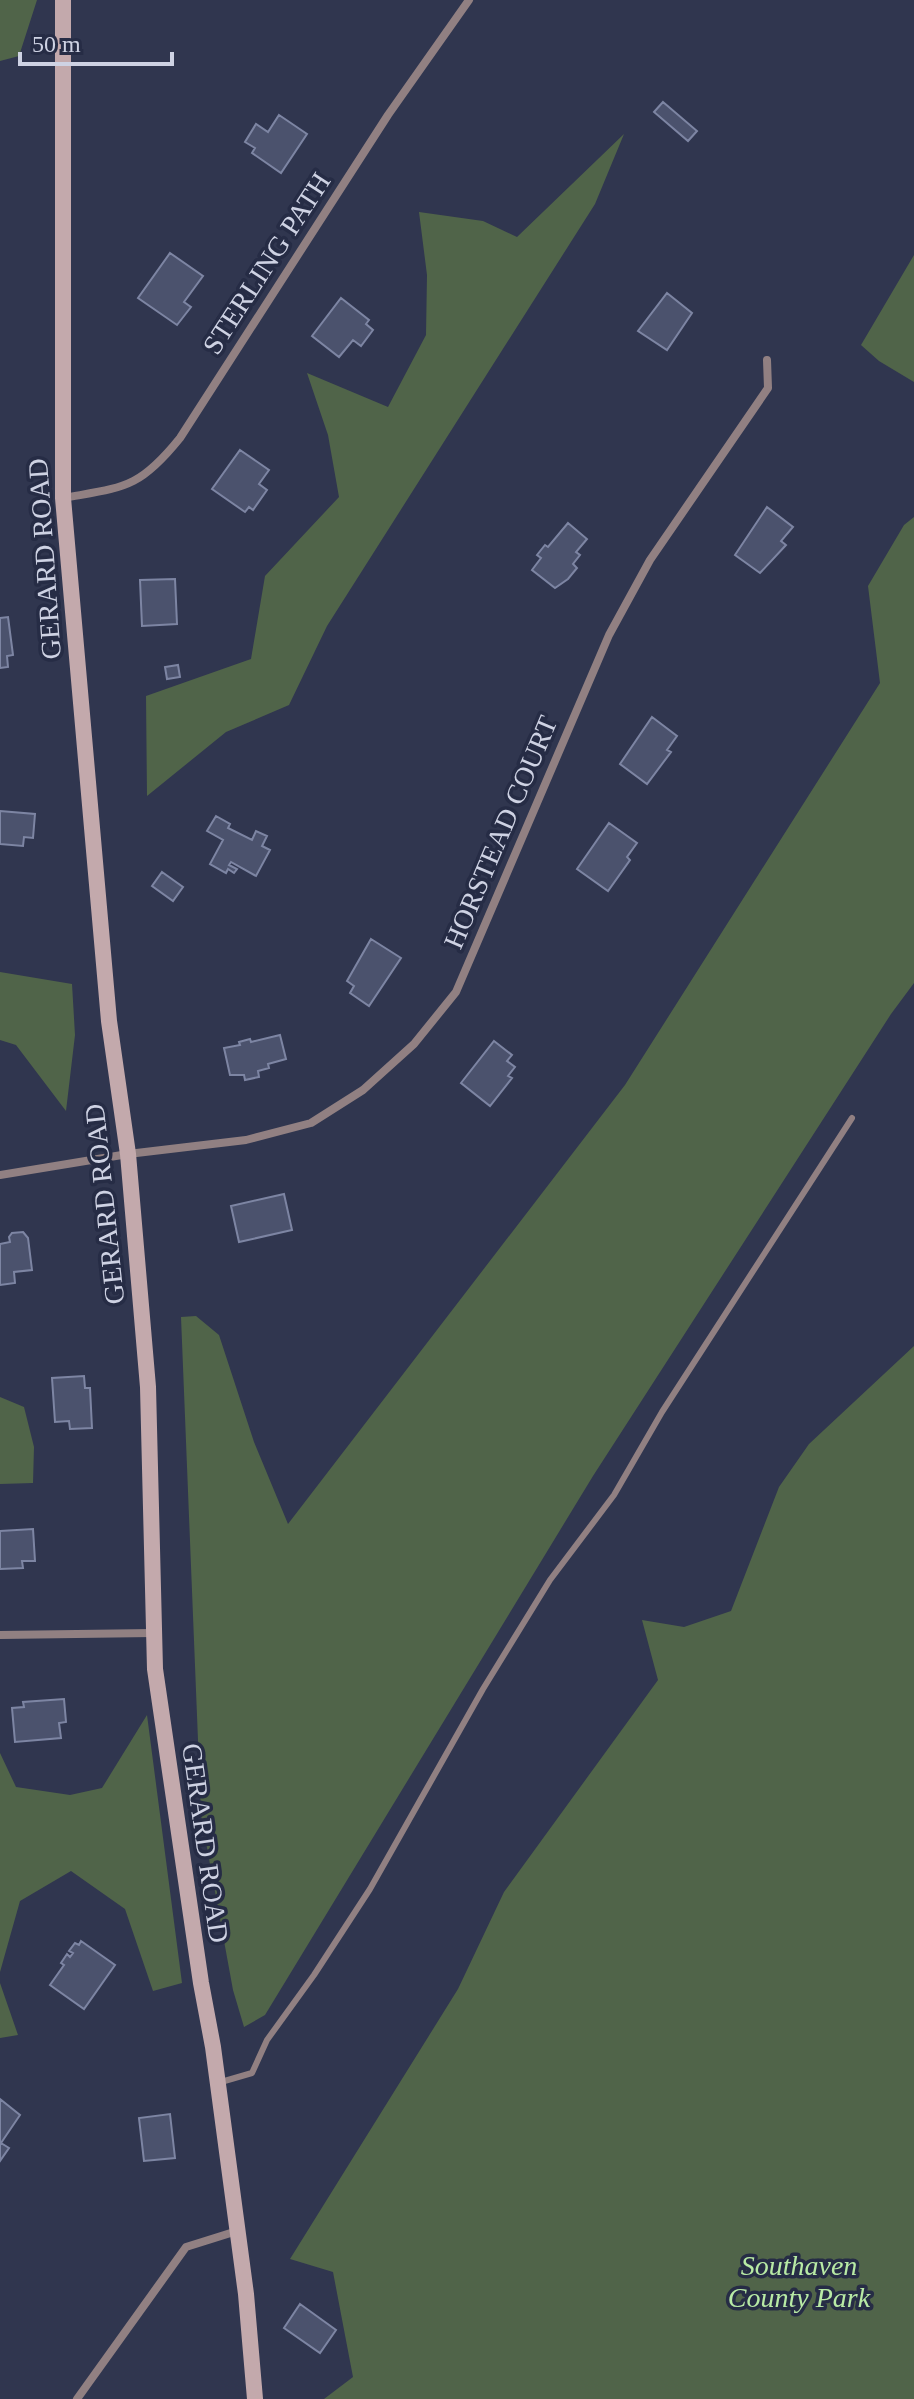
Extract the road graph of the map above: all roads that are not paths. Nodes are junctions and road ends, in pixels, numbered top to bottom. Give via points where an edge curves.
1 (63, 0) edge
2 (469, 0) edge
3 (767, 360) dead end
4 (63, 498) junction
5 (852, 1118) dead end
6 (128, 1154) junction
7 (0, 1175) edge
8 (153, 1633) junction
9 (0, 1635) edge
10 (217, 2083) junction
11 (237, 2231) junction
12 (77, 2399) edge
13 (255, 2399) edge

1 - 4 street, GERARD ROAD
2 - 4 street, STERLING PATH via 162,461 125,487
3 - 6 street, HORSTEAD COURT via 768,388 650,560 609,635 456,992 414,1044 363,1090 311,1123 246,1140
4 - 6 street, GERARD ROAD via 109,1021
5 - 10 lane via 614,1495 550,1580 370,1889 267,2040 252,2073
6 - 7 street, HORSTEAD COURT
6 - 8 street, GERARD ROAD via 148,1387
8 - 9 street
8 - 10 street, GERARD ROAD
10 - 11 street, GERARD ROAD
11 - 12 street via 186,2247
11 - 13 street, GERARD ROAD

